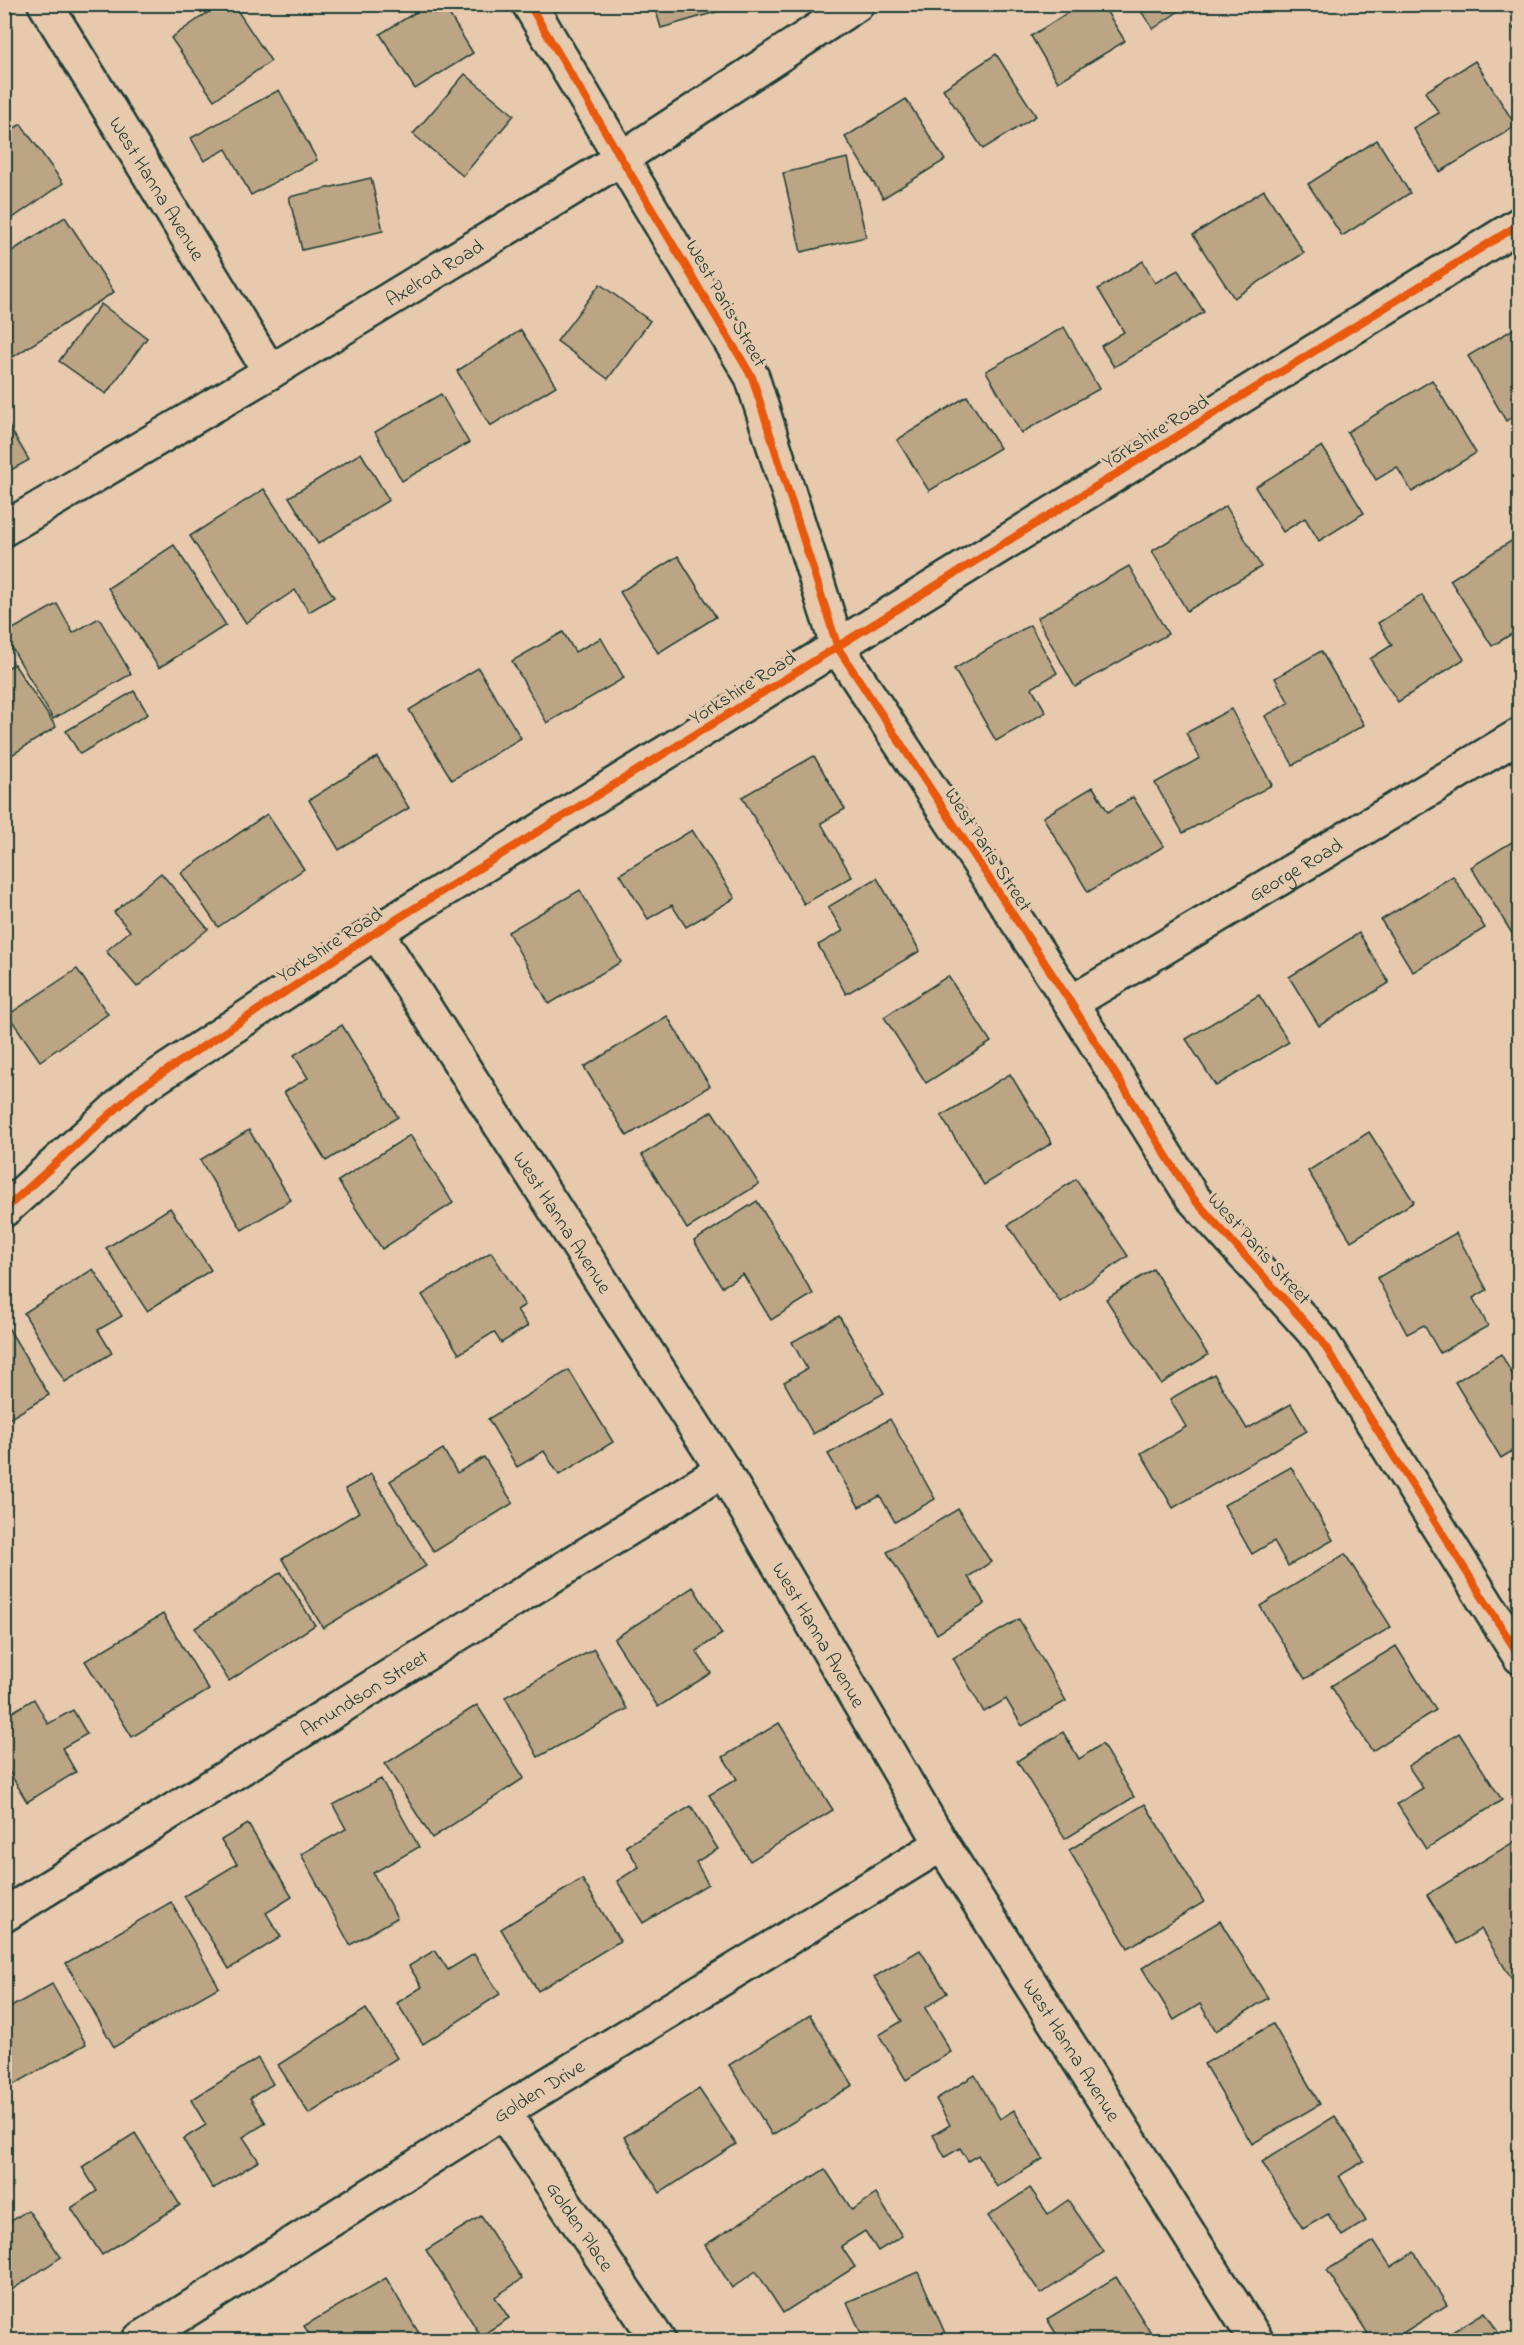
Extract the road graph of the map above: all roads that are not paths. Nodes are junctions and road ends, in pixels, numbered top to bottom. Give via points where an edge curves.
1 (45, 4) edge
2 (529, 4) edge
3 (857, 4) edge
4 (622, 158) junction
5 (1520, 224) edge
6 (270, 372) junction
7 (4, 529) edge
8 (838, 648) junction
9 (1520, 735) edge
10 (376, 932) junction
11 (1071, 1003) junction
12 (4, 1210) edge
13 (723, 1470) junction
14 (1520, 1657) edge
15 (942, 1844) junction
16 (4, 1915) edge
17 (503, 2112) junction
18 (139, 2340) edge
19 (658, 2340) edge
20 (1256, 2340) edge

1 - 6 street, West Hanna Avenue
2 - 4 street, West Paris Street
3 - 4 street, Axelrod Road
4 - 6 street, Axelrod Road
4 - 8 street, West Paris Street via 752,377
5 - 8 street, Yorkshire Road
6 - 7 street, Axelrod Road
8 - 10 street, Yorkshire Road
8 - 11 street, West Paris Street
9 - 11 street, George Road
10 - 12 street, Yorkshire Road via 136,1090
10 - 13 street, West Hanna Avenue
11 - 14 street, West Paris Street via 1192,1197 1321,1340
13 - 15 street, West Hanna Avenue
13 - 16 street, Amundson Street
15 - 17 street, Golden Drive
15 - 20 street, West Hanna Avenue
17 - 18 street, Golden Drive
17 - 19 street, Golden Place

